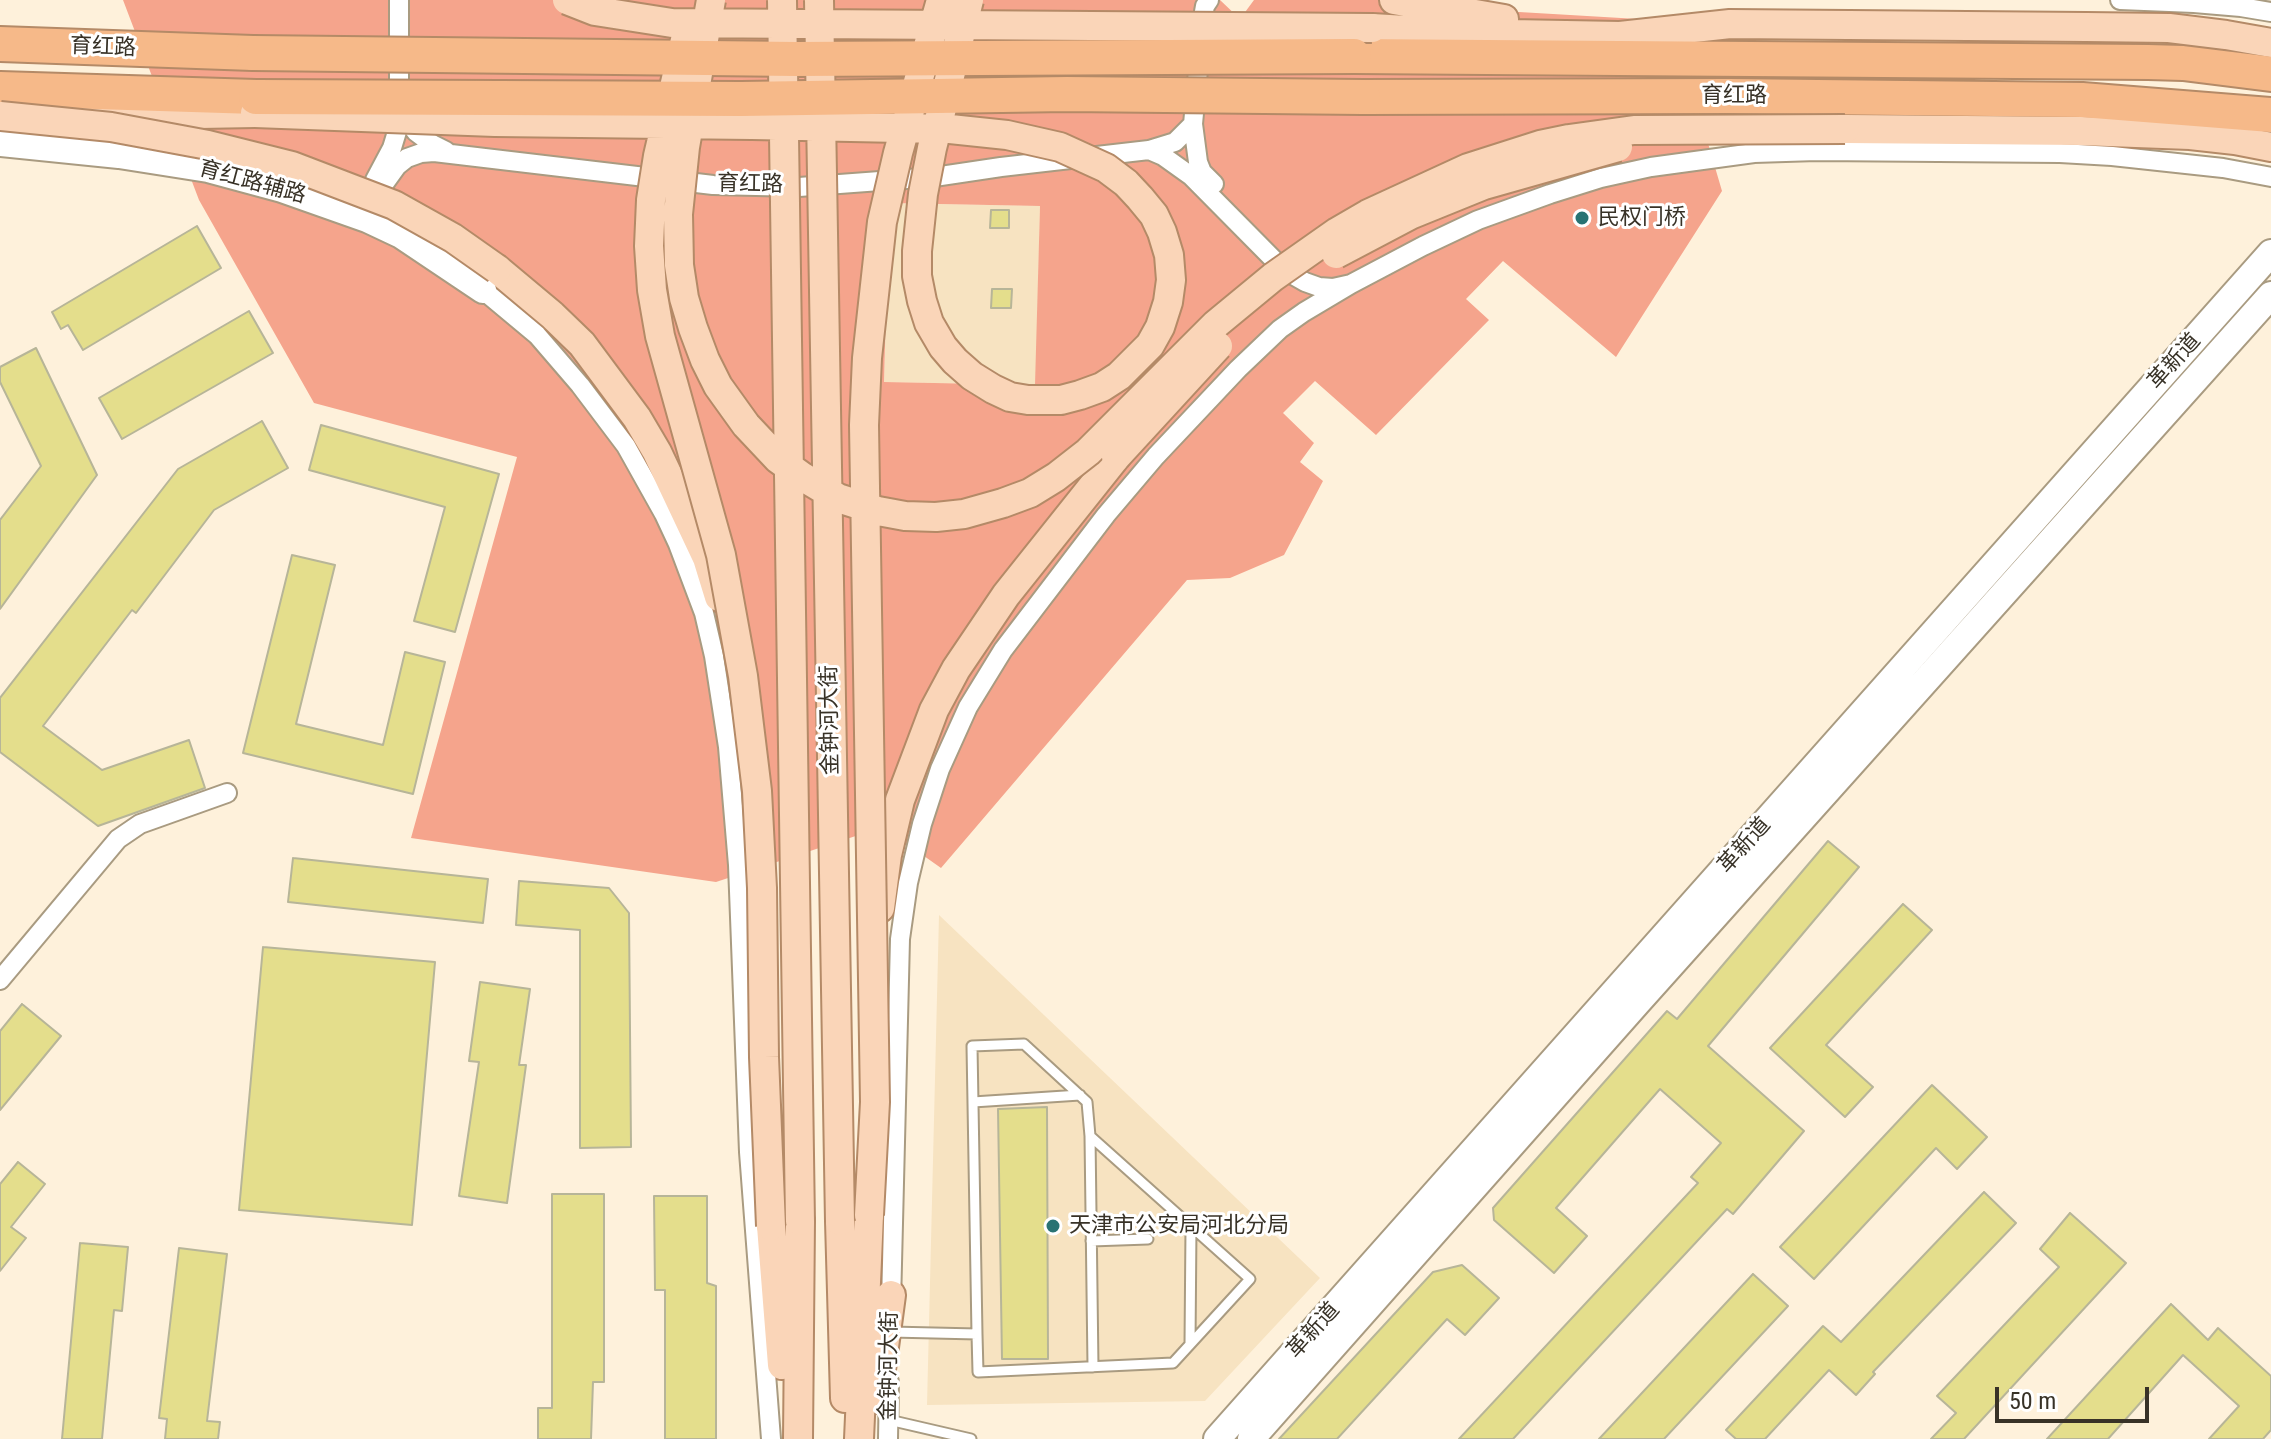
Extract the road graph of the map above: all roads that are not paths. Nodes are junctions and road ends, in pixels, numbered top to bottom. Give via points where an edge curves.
1 (399, 0) edge
2 (414, 0) edge
3 (567, 0) edge
4 (692, 0) edge
5 (711, 0) edge
6 (782, 0) edge
7 (819, 0) edge
8 (941, 0) edge
9 (969, 0) edge
10 (1191, 0) edge
11 (1394, 0) edge
12 (2120, 0) edge
13 (1206, 9) edge
14 (2271, 12) edge
15 (399, 25) junction
16 (1620, 36) junction
17 (2271, 43) edge
18 (0, 44) edge
19 (2271, 74) edge
20 (0, 89) edge
21 (399, 108) junction
22 (2082, 115) junction
23 (2271, 115) edge
24 (11, 117) edge
25 (1193, 124) junction
26 (1698, 131) junction
27 (0, 143) edge
28 (2271, 147) edge
29 (1149, 150) junction
30 (454, 154) junction
31 (2271, 177) edge
32 (368, 196) junction
33 (330, 205) junction
34 (380, 225) junction
35 (2271, 253) edge
36 (1295, 276) junction
37 (1351, 284) junction
38 (483, 290) joint
39 (2271, 295) edge
40 (1287, 325) junction
41 (743, 676) junction
42 (227, 793) dead end
43 (0, 980) edge
44 (873, 992) junction
45 (1080, 1095) junction
46 (973, 1102) junction
47 (1090, 1136) junction
48 (1191, 1227) junction
49 (1148, 1239) dead end
50 (1091, 1241) junction
51 (891, 1295) junction
52 (891, 1332) junction
53 (977, 1334) junction
54 (1190, 1344) junction
55 (1093, 1367) junction
56 (883, 1433) edge
57 (771, 1439) edge
58 (788, 1439) edge
59 (798, 1439) edge
60 (848, 1439) edge
61 (859, 1439) edge
62 (971, 1439) edge
63 (1217, 1439) edge
64 (1251, 1439) edge

1 - 15 street
2 - 15 street
3 - 16 main road, bridge via 595,11 672,23 1372,28
4 - 41 main road, bridge via 651,200 652,290 721,555
5 - 26 main road, bridge via 678,214 684,298 705,360 726,398 778,459 838,498 905,516 964,514 1030,493 1056,477 1248,296 1337,232 1417,190 1468,168 1569,139 1634,130
6 - 59 main road, 金钟河大街, bridge via 800,1221
7 - 60 main road, 金钟河大街, bridge
8 - 44 main road, bridge via 882,222 867,358
9 - 24 main road, bridge via 940,117 936,132 932,148 923,194 917,276 922,301 949,354 972,376 1010,397 1061,400 1102,387 1150,345 1168,302 1169,255 1154,215 1126,183 1076,153 1033,140 950,129 934,129 919,129 767,125 495,122 255,113
10 - 13 street
11 - 16 main road
12 - 14 street
13 - 25 street
15 - 21 street
16 - 17 main road via 1730,24 2086,27 2169,28
18 - 19 highway, 育红路, bridge via 748,59 1354,56 2183,63
20 - 22 highway, 育红路, bridge via 288,97 741,99 1067,94 1729,96
21 - 30 street via 416,132
21 - 32 street via 397,136
22 - 23 highway, 育红路
22 - 26 main road, bridge
22 - 28 main road
24 - 41 main road, bridge via 111,127 292,166 394,205 497,269 582,344 637,418 707,558
25 - 29 street, 育红路 via 1175,142
25 - 36 street via 1202,172 1271,241
26 - 44 main road, bridge via 1637,142 1484,185 1410,215 1340,251 1220,344 1116,457 1006,595 934,710 900,800 887,855
27 - 33 street, 育红路辅路 via 208,169
29 - 30 street, 育红路 via 934,177 799,187 713,185
29 - 36 street via 1184,170
30 - 32 street, 育红路 via 407,158
31 - 37 street via 2060,153 1754,153 1651,167 1550,194 1478,220
32 - 33 street via 353,204
32 - 34 street via 369,209
33 - 34 street, 育红路辅路
34 - 38 street, 育红路辅路
35 - 63 street, 革新道
36 - 37 street via 1319,287
36 - 40 street via 1299,292
37 - 40 street
38 - 57 street via 537,335 626,446 664,514 704,613 728,747 737,850 749,1152
39 - 64 street, 革新道
40 - 51 street, 金钟河大街 via 1238,369 1106,515 1003,650 968,707 940,769 908,883 900,939
41 - 58 main road, bridge via 757,791 771,1226
42 - 43 street via 140,824 118,839
44 - 61 main road, bridge via 875,1102
45 - 46 lane
45 - 46 lane via 1024,1044 972,1046
45 - 47 lane via 1087,1102
46 - 53 lane
47 - 48 lane
47 - 50 lane
48 - 54 lane
48 - 54 lane via 1250,1279
49 - 50 lane
50 - 55 lane
51 - 52 street, 金钟河大街
51 - 56 main road
52 - 53 lane
52 - 56 street, 金钟河大街
53 - 55 lane via 978,1372
54 - 55 lane via 1173,1363
56 - 62 lane

